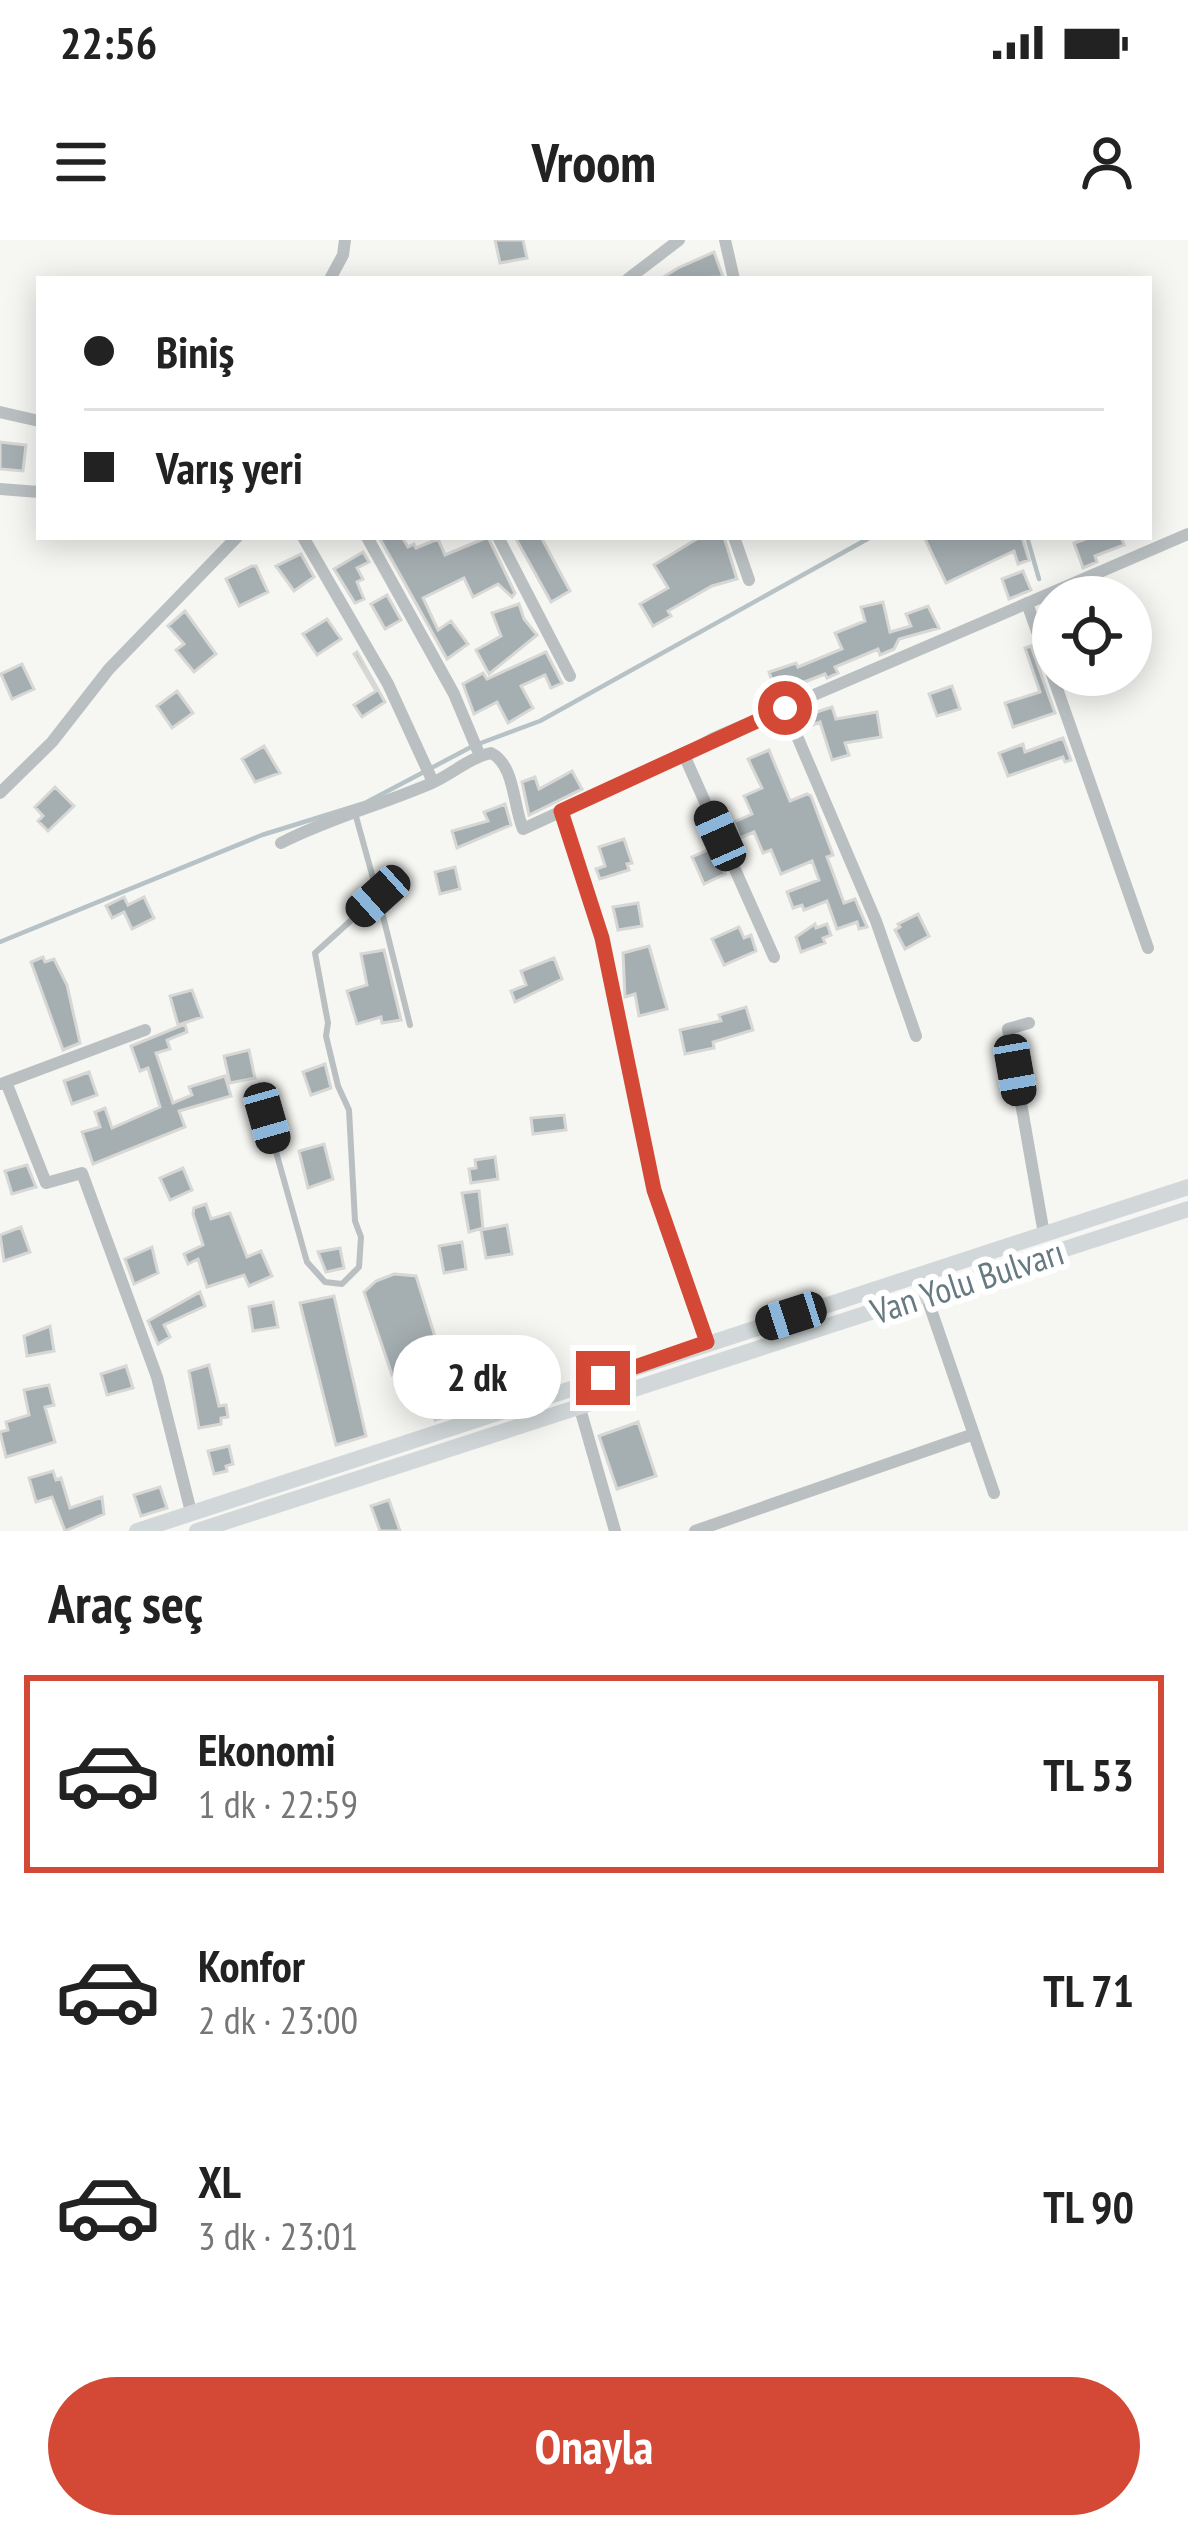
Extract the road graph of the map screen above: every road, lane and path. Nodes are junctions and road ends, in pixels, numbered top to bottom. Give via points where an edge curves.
1 (345, 240) edge
2 (680, 240) edge
3 (725, 240) edge
4 (332, 276) edge
5 (636, 276) edge
6 (733, 276) edge
7 (0, 412) edge
8 (36, 420) edge
9 (0, 489) edge
10 (36, 493) edge
11 (1188, 534) edge
12 (234, 540) edge
13 (305, 540) edge
14 (369, 540) edge
15 (501, 540) edge
16 (735, 540) edge
17 (749, 580) dead end
18 (1027, 603) junction
19 (570, 676) dead end
20 (785, 708) junction
21 (480, 755) junction
22 (684, 755) junction
23 (433, 782) junction
24 (0, 793) edge
25 (561, 811) junction
26 (355, 812) junction
27 (281, 843) dead end
28 (378, 896) junction
29 (1148, 949) dead end
30 (774, 957) dead end
31 (1029, 1023) dead end
32 (410, 1024) dead end
33 (145, 1030) dead end
34 (916, 1036) dead end
35 (3, 1083) edge
36 (258, 1088) dead end
37 (1188, 1187) edge
38 (1188, 1209) edge
39 (1044, 1234) junction
40 (926, 1295) junction
41 (707, 1342) junction
42 (579, 1405) junction
43 (974, 1434) junction
44 (994, 1493) dead end
45 (191, 1512) junction
46 (136, 1531) edge
47 (197, 1531) edge
48 (615, 1531) edge
49 (695, 1531) edge

1 - 4 street
2 - 5 street
3 - 6 street
7 - 8 street
9 - 10 street
11 - 18 street
12 - 24 street
13 - 23 street via 388,684
14 - 21 street
15 - 19 street
16 - 17 street
18 - 20 street
18 - 29 street
20 - 22 street
20 - 34 street
21 - 23 street
21 - 25 street via 502,758 523,829
22 - 25 street
22 - 30 street
23 - 26 street
25 - 41 street via 602,938 654,1190
26 - 27 street
26 - 28 lane
28 - 32 lane
28 - 36 lane via 315,953 354,1144 359,1267 342,1284 325,1282 307,1262
31 - 39 street via 1008,1029
33 - 35 street
35 - 45 street via 46,1183 82,1173 158,1377
37 - 39 main road
38 - 40 main road, Van Yolu Bulvarı
39 - 41 main road
40 - 42 main road, Van Yolu Bulvarı
40 - 43 street
41 - 45 main road
42 - 47 main road, Van Yolu Bulvarı
42 - 48 street
43 - 44 street
43 - 49 street
45 - 46 main road

